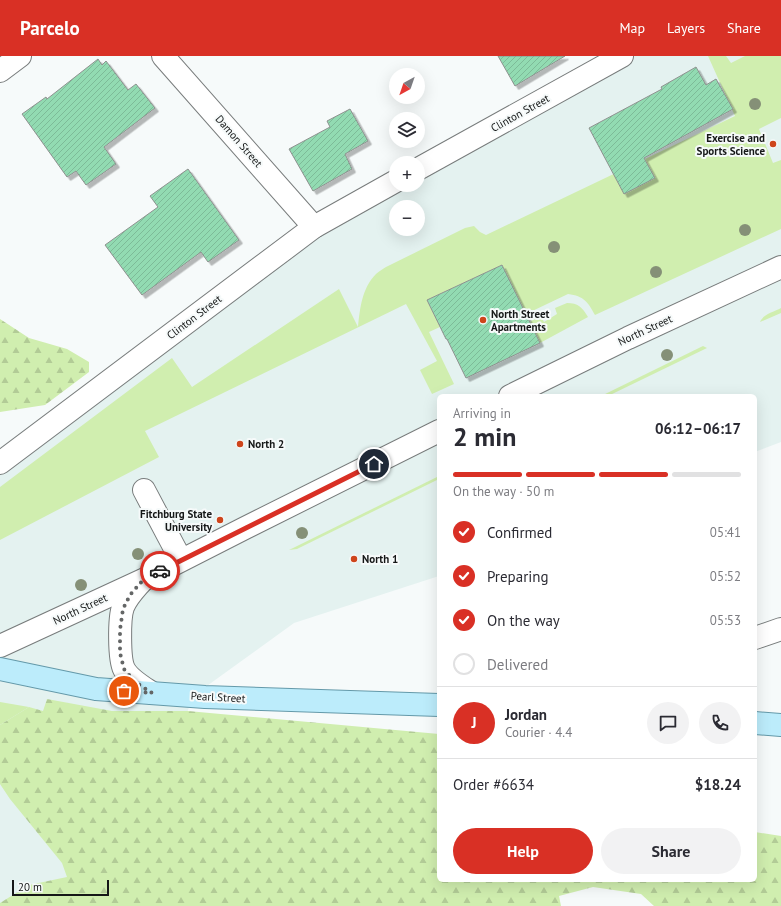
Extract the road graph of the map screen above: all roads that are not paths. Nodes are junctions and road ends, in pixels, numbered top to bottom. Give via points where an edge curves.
1 (20, 56) edge
2 (164, 56) edge
3 (622, 56) edge
4 (0, 71) edge
5 (425, 165) edge
6 (389, 185) edge
7 (314, 227) junction
8 (781, 267) edge
9 (514, 394) edge
10 (437, 432) edge
11 (0, 464) edge
12 (144, 490) dead end
13 (181, 560) junction
14 (143, 580) junction
15 (781, 629) edge
16 (757, 637) edge
17 (0, 646) edge
18 (0, 669) edge
19 (152, 693) junction
20 (437, 705) edge
21 (757, 723) edge
22 (781, 725) edge

1 - 4 street
2 - 7 street, Damon Street
3 - 5 street, Clinton Street
6 - 7 street, Clinton Street
7 - 11 street, Clinton Street
8 - 9 street, North Street
10 - 13 street, North Street
12 - 13 street
13 - 14 street, North Street
14 - 17 street, North Street
14 - 19 street via 130,595 123,609 120,653 124,669 135,682
15 - 16 street
18 - 19 main road, Pearl Street via 96,689
19 - 20 main road, Pearl Street
21 - 22 main road

